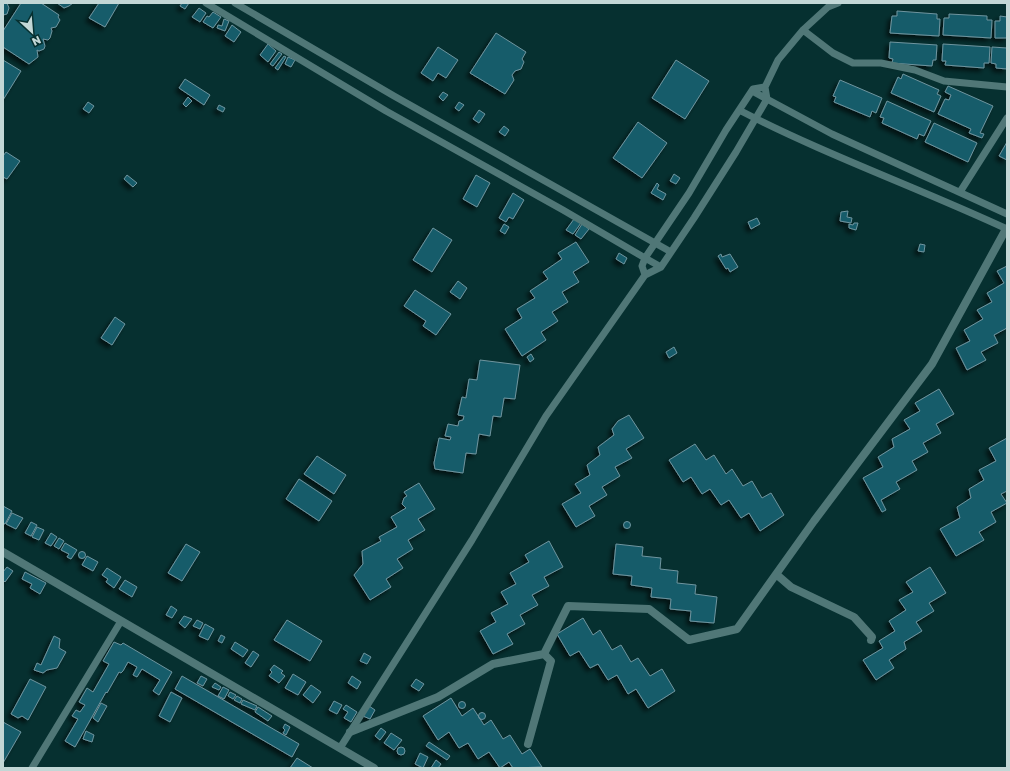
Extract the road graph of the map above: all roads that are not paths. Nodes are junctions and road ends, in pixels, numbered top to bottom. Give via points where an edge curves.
1 (206, 3) edge
2 (235, 3) edge
3 (838, 3) edge
4 (803, 30) junction
5 (765, 87) junction
6 (1007, 87) edge
7 (752, 91) junction
8 (767, 99) junction
9 (740, 110) junction
10 (1007, 118) edge
11 (757, 119) junction
12 (960, 192) junction
13 (1007, 214) edge
14 (1007, 229) edge
15 (654, 243) junction
16 (671, 252) junction
17 (645, 258) junction
18 (661, 267) junction
19 (645, 275) junction
20 (3, 552) edge
21 (776, 574) junction
22 (121, 621) junction
23 (871, 640) dead end
24 (544, 654) junction
25 (350, 732) junction
26 (528, 744) dead end
27 (340, 748) junction
28 (32, 768) edge
29 (374, 768) edge

1 - 17 lane via 386,111
2 - 15 lane
3 - 4 lane via 828,7
4 - 5 lane via 778,60
4 - 6 lane via 833,53 853,63 881,63 915,70 944,80
5 - 7 lane
5 - 8 lane
7 - 8 lane
7 - 9 lane
8 - 11 lane
8 - 12 lane via 832,134
9 - 11 lane
9 - 15 lane
10 - 12 lane
11 - 14 lane
11 - 16 lane
12 - 13 lane
14 - 21 street via 932,364
15 - 16 lane
15 - 17 lane
16 - 18 lane
17 - 18 lane
17 - 19 lane via 642,266
18 - 19 lane
19 - 25 lane via 546,416 472,540
20 - 22 street
21 - 23 street via 791,587 854,616 872,637
21 - 24 street via 737,629 689,640 649,609 568,606
22 - 27 street
22 - 28 lane
24 - 25 street via 493,664 438,697
24 - 26 street via 551,661
25 - 27 lane
27 - 29 street

